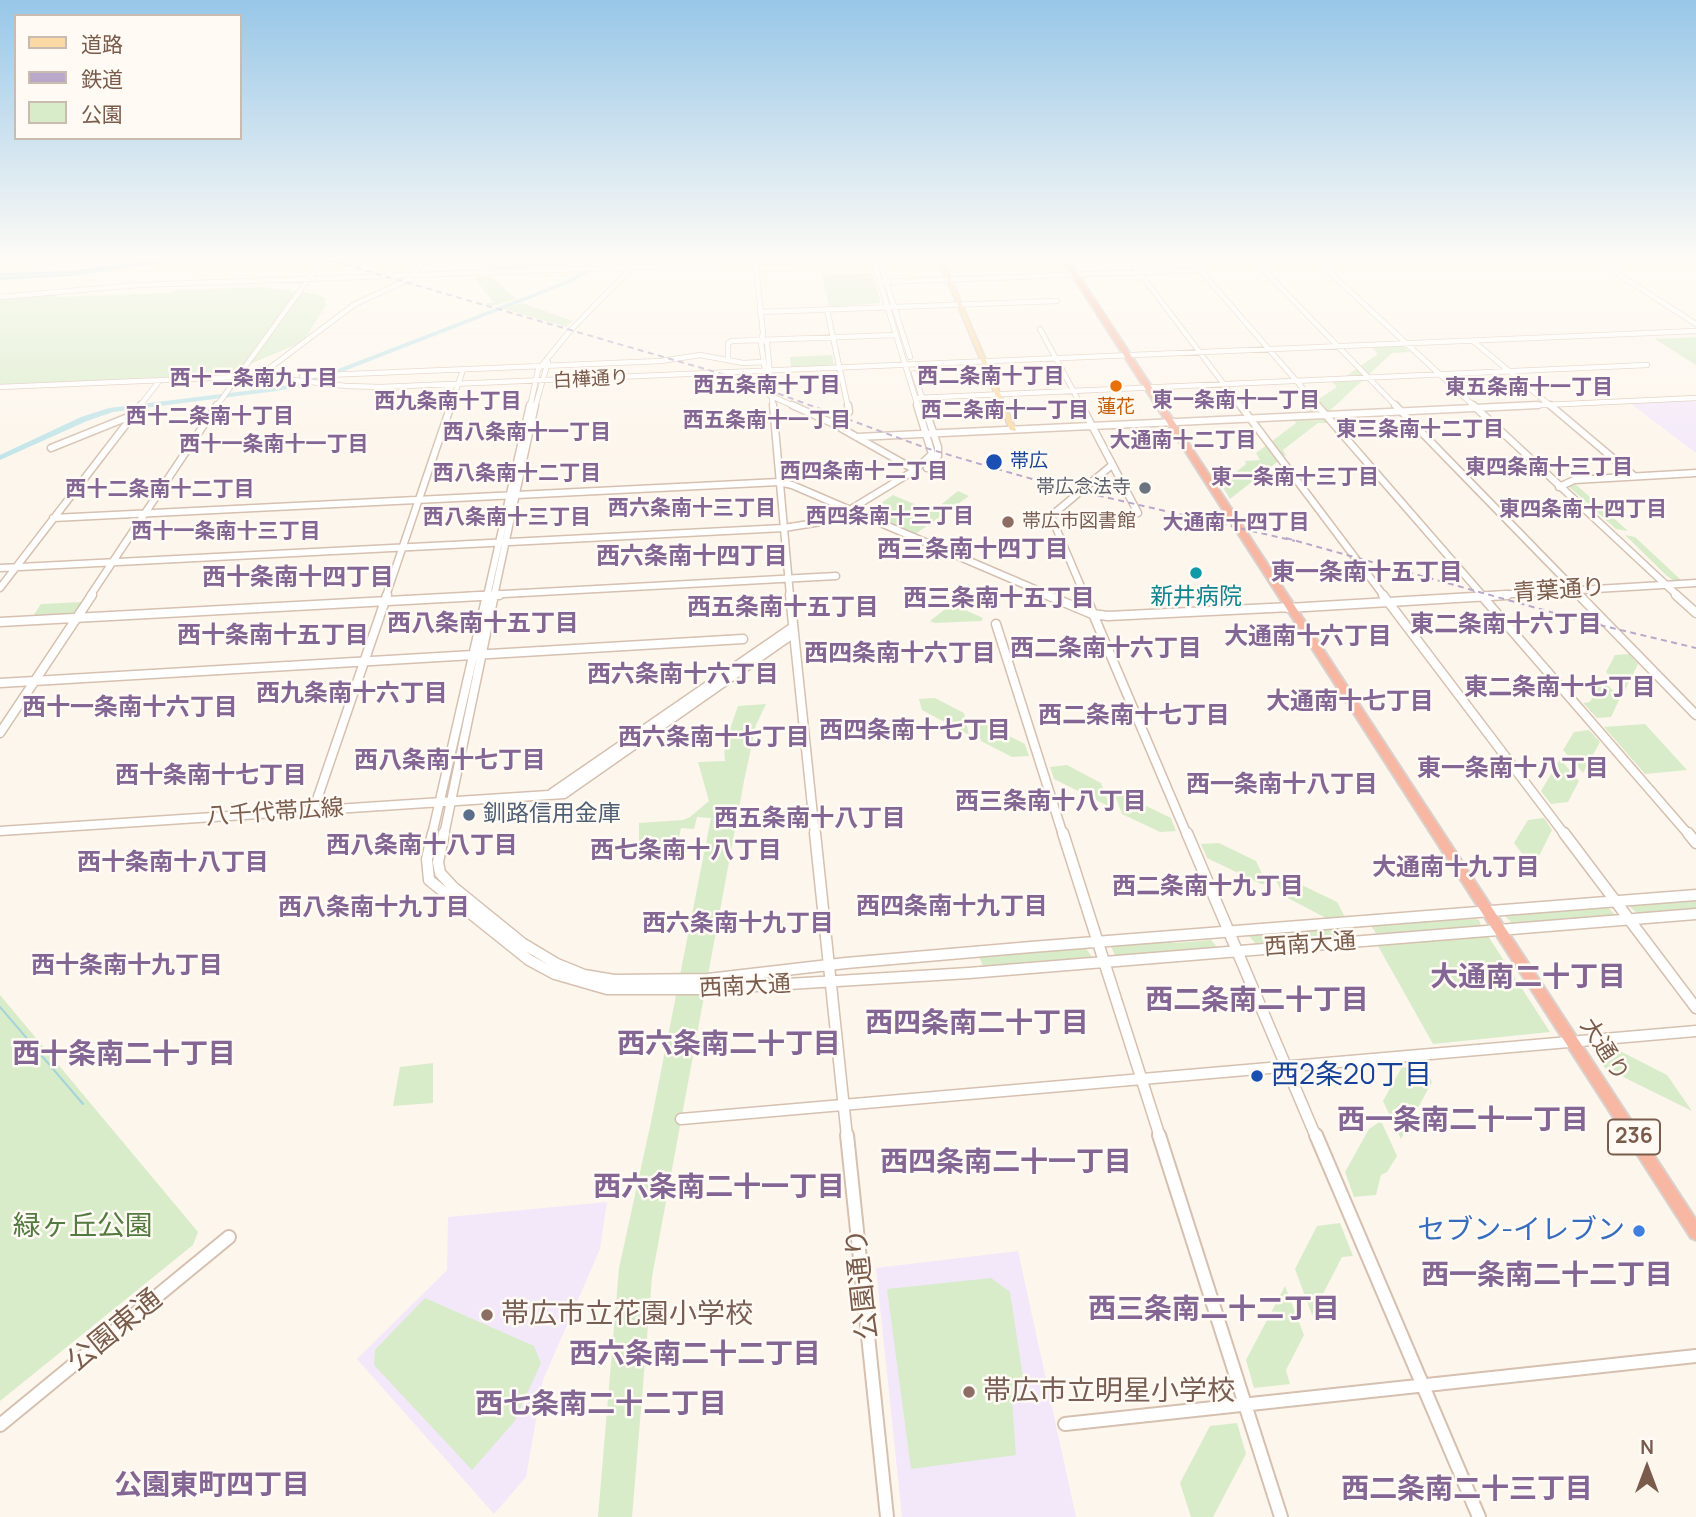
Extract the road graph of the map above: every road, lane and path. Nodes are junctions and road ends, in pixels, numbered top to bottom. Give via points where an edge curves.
1 (273, 327) edge
2 (325, 327) edge
3 (577, 327) edge
4 (762, 327) edge
5 (831, 327) edge
6 (895, 327) edge
7 (897, 327) edge
8 (970, 327) edge
9 (1109, 327) edge
10 (1181, 327) edge
11 (1250, 327) edge
12 (1319, 327) edge
13 (1388, 327) edge
14 (1040, 329) dead end
15 (1696, 331) edge
16 (896, 335) junction
17 (834, 337) junction
18 (763, 340) junction
19 (1473, 341) junction
20 (1406, 344) junction
21 (1338, 346) junction
22 (1269, 349) junction
23 (1200, 352) junction
24 (1127, 355) junction
25 (1055, 358) junction
26 (727, 359) junction
27 (984, 361) junction
28 (763, 362) junction
29 (909, 364) junction
30 (1647, 365) dead end
31 (542, 366) junction
32 (840, 367) junction
33 (463, 370) junction
34 (766, 371) junction
35 (1510, 371) junction
36 (1439, 374) junction
37 (260, 376) junction
38 (691, 376) junction
39 (702, 376) junction
40 (1368, 377) junction
41 (235, 378) junction
42 (285, 379) junction
43 (315, 381) junction
44 (1296, 381) junction
45 (159, 382) junction
46 (538, 382) junction
47 (1224, 384) junction
48 (457, 386) junction
49 (1148, 387) junction
50 (0, 388) edge
51 (1073, 391) junction
52 (762, 392) junction
53 (998, 394) junction
54 (771, 396) junction
55 (920, 397) junction
56 (1696, 398) edge
57 (1549, 405) junction
58 (1475, 408) junction
59 (1401, 411) junction
60 (132, 415) junction
61 (1326, 415) junction
62 (1250, 419) junction
63 (1171, 422) junction
64 (832, 423) junction
65 (1091, 426) junction
66 (1013, 430) junction
67 (931, 433) junction
68 (857, 437) junction
69 (51, 449) dead end
70 (1112, 465) junction
71 (915, 470) junction
72 (1696, 473) edge
73 (1634, 476) junction
74 (779, 482) junction
75 (1561, 486) junction
76 (513, 495) junction
77 (419, 500) junction
78 (146, 513) junction
79 (853, 513) junction
80 (1138, 513) dead end
81 (53, 518) junction
82 (783, 528) junction
83 (502, 542) junction
84 (402, 547) junction
85 (114, 562) junction
86 (16, 567) junction
87 (0, 568) edge
88 (836, 576) dead end
89 (788, 578) junction
90 (1696, 583) edge
91 (1670, 585) junction
92 (0, 588) edge
93 (1575, 590) junction
94 (490, 595) junction
95 (1482, 596) junction
96 (384, 601) junction
97 (1388, 601) junction
98 (1696, 605) edge
99 (1291, 607) junction
100 (1696, 613) edge
101 (1093, 617) junction
102 (77, 618) junction
103 (0, 622) edge
104 (996, 624) dead end
105 (794, 630) junction
106 (743, 639) dead end
107 (477, 655) junction
108 (363, 661) junction
109 (35, 681) junction
110 (0, 683) edge
111 (1696, 715) edge
112 (0, 733) edge
113 (444, 802) junction
114 (313, 811) junction
115 (0, 831) edge
116 (1696, 843) edge
117 (1696, 895) edge
118 (1616, 902) junction
119 (1489, 913) junction
120 (1696, 914) edge
121 (1629, 920) junction
122 (1499, 929) junction
123 (1229, 933) junction
124 (1097, 943) junction
125 (1237, 950) junction
126 (1104, 962) junction
127 (829, 965) junction
128 (831, 982) junction
129 (1696, 1008) edge
130 (1696, 1031) edge
131 (1572, 1041) junction
132 (1287, 1067) junction
133 (1142, 1080) junction
134 (844, 1105) junction
135 (681, 1119) dead end
136 (1696, 1233) edge
137 (229, 1237) dead end
138 (1696, 1356) edge
139 (1423, 1385) junction
140 (1245, 1404) junction
141 (1065, 1424) dead end
142 (0, 1425) edge
143 (887, 1517) edge
144 (1282, 1517) edge
145 (1479, 1517) edge

1 - 41 street
2 - 37 street
3 - 31 street, 西南大通
4 - 18 street
5 - 17 street
6 - 16 street
7 - 29 street
8 - 27 main road
9 - 24 highway, 大通り / 236
10 - 23 street
11 - 22 street
12 - 21 street
13 - 20 street
14 - 25 street
15 - 19 street
16 - 17 street
16 - 29 street
17 - 18 street
17 - 32 street
18 - 26 street via 730,342
18 - 28 street
18 - 34 street via 767,343
19 - 20 street
19 - 35 street
20 - 21 street
20 - 36 street
21 - 22 street
21 - 40 street
22 - 23 street
22 - 44 street
23 - 24 street
23 - 47 street
24 - 25 street
24 - 49 highway, 大通り / 236
25 - 27 street
25 - 51 street
26 - 28 street
26 - 31 street via 700,355 668,361
27 - 29 street
27 - 53 main road
28 - 34 street
29 - 32 street
29 - 55 street
30 - 35 street
31 - 33 street
31 - 46 street, 西南大通
32 - 34 street
32 - 64 street via 849,412
33 - 43 street via 336,375
33 - 48 street
34 - 39 street
34 - 46 street
34 - 54 street
35 - 36 street
35 - 57 street
36 - 40 street
36 - 58 street
37 - 41 street, 白樺通り
37 - 42 street, 白樺通り
38 - 39 street
38 - 46 street, 白樺通り
38 - 52 street, 白樺通り
39 - 52 street, 白樺通り
40 - 44 street
40 - 59 street
41 - 42 street, 白樺通り
41 - 45 street, 白樺通り
41 - 78 street
42 - 43 street
42 - 43 street, 白樺通り
43 - 48 street, 白樺通り via 360,390
44 - 47 street
44 - 61 street
45 - 50 street, 白樺通り
45 - 60 street
46 - 48 street, 白樺通り
46 - 76 street, 西南大通
47 - 49 street
47 - 62 street
48 - 77 street
49 - 51 street
49 - 63 highway, 大通り / 236
51 - 53 street
51 - 65 street
52 - 54 street, 白樺通り
53 - 55 street
53 - 66 main road
54 - 64 street, 白樺通り
54 - 74 street
55 - 67 street
56 - 57 street
57 - 58 street
57 - 73 street
58 - 59 street
58 - 75 street
59 - 61 street
59 - 93 street
60 - 69 street
60 - 81 street
61 - 62 street
61 - 95 street
62 - 63 street
62 - 97 street
63 - 65 street
63 - 99 highway, 大通り / 236
64 - 68 street, 白樺通り
65 - 66 street
65 - 70 street
66 - 67 street
67 - 68 street
67 - 71 street via 932,454
67 - 79 street via 938,447 934,461
68 - 71 street, 白樺通り
70 - 80 street
70 - 101 street via 1051,516
71 - 79 street
72 - 73 street
73 - 75 street via 1574,480
74 - 76 street
74 - 79 street, 青葉通り
74 - 82 street
75 - 91 street
76 - 77 street
76 - 83 street, 西南大通
77 - 78 street
77 - 84 street
78 - 81 street
78 - 85 street
79 - 82 street via 828,526
79 - 101 street, 青葉通り
81 - 86 street
82 - 83 street
82 - 89 street
83 - 84 street
83 - 94 street, 西南大通
84 - 85 street
84 - 96 street
85 - 86 street
85 - 102 street
86 - 87 street
86 - 92 street
88 - 89 street
89 - 94 street
89 - 105 street
90 - 91 street, 青葉通り
91 - 93 street, 青葉通り
91 - 98 street
91 - 100 street
93 - 95 street, 青葉通り
93 - 111 street
94 - 96 street
94 - 107 street, 西南大通
95 - 97 street, 青葉通り
95 - 116 street
96 - 102 street
96 - 108 street
97 - 99 street, 青葉通り
97 - 118 street
99 - 101 street, 青葉通り
99 - 119 highway, 大通り / 236
101 - 123 street
102 - 103 street
102 - 109 street
104 - 124 street
105 - 113 street, 八千代帯広線 via 564,794
105 - 127 street, 公園通り
106 - 107 street
107 - 108 street
107 - 113 street, 西南大通
108 - 109 street
108 - 114 street
109 - 110 street
109 - 112 street
113 - 114 street, 八千代帯広線
113 - 127 street, 西南大通 via 440,873 522,943 557,964 584,975 646,981
113 - 128 street, 西南大通 via 427,859 429,880 529,960 555,974 628,991
114 - 115 street, 八千代帯広線
117 - 118 street, 西南大通
118 - 119 street, 西南大通
118 - 121 street
119 - 122 highway, 大通り / 236
119 - 123 street, 西南大通
120 - 121 street, 西南大通
121 - 122 street, 西南大通
121 - 129 street
122 - 125 street, 西南大通
122 - 131 highway, 大通り / 236
123 - 124 street, 西南大通
123 - 125 street
124 - 126 street
124 - 127 street, 西南大通
125 - 126 street, 西南大通
125 - 132 street
126 - 128 street, 西南大通
126 - 133 street
127 - 128 street, 公園通り
128 - 134 street, 公園通り
130 - 131 street
131 - 132 street
131 - 136 highway, 大通り / 236
132 - 133 street
132 - 139 street
133 - 134 street
133 - 140 street
134 - 135 street
134 - 143 street, 公園通り
137 - 142 street, 公園東通
138 - 139 street
139 - 140 street
139 - 145 street
140 - 141 street
140 - 144 street

